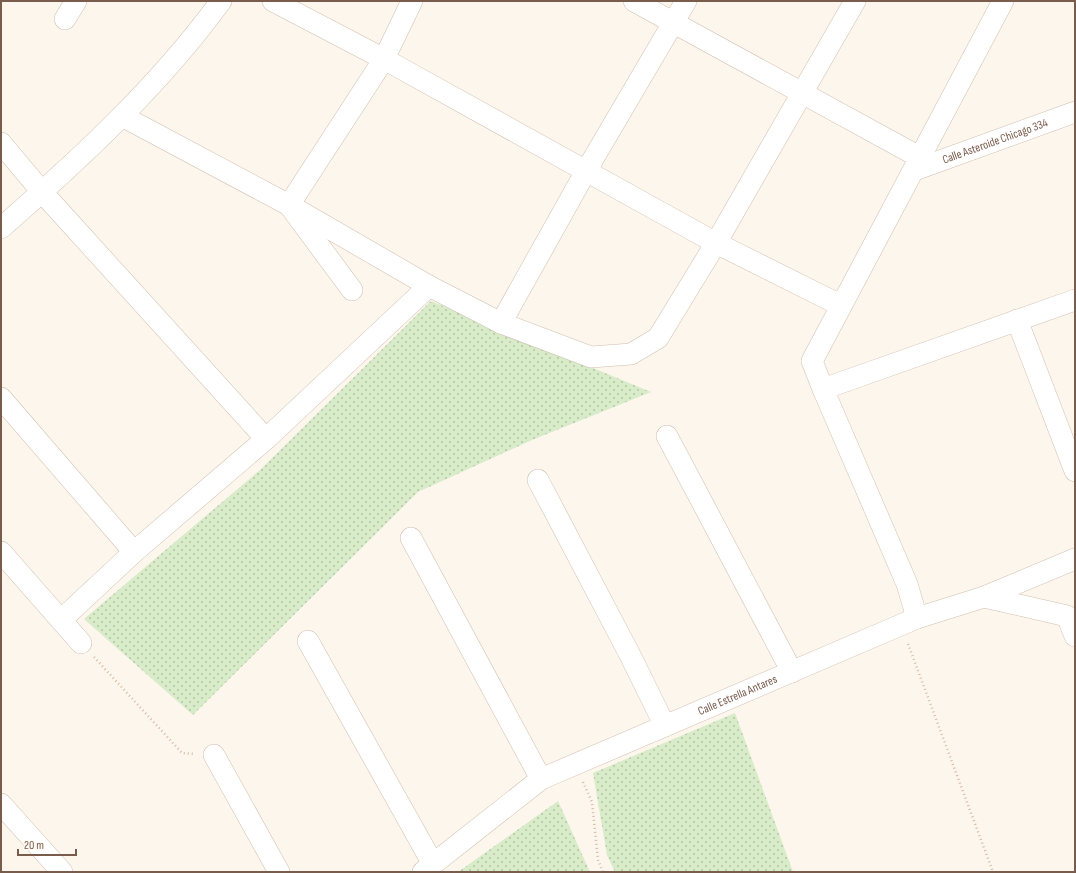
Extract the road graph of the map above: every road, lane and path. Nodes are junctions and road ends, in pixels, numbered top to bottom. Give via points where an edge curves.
1 (76, 1) edge
2 (221, 1) edge
3 (273, 1) edge
4 (412, 1) edge
5 (634, 1) edge
6 (686, 1) edge
7 (855, 1) edge
8 (1003, 1) edge
9 (65, 19) dead end
10 (675, 23) junction
11 (384, 59) junction
12 (802, 93) junction
13 (1075, 112) edge
14 (122, 116) junction
15 (1, 143) edge
16 (918, 164) junction
17 (586, 171) junction
18 (42, 192) junction
19 (289, 205) junction
20 (1, 228) edge
21 (716, 243) junction
22 (430, 286) junction
23 (352, 290) dead end
24 (1075, 300) edge
25 (840, 306) junction
26 (1017, 320) junction
27 (502, 323) junction
28 (822, 389) junction
29 (1, 398) edge
30 (667, 436) dead end
31 (266, 439) junction
32 (1075, 471) edge
33 (538, 480) dead end
34 (410, 538) dead end
35 (1, 552) edge
36 (134, 552) junction
37 (1075, 559) edge
38 (984, 597) junction
39 (61, 620) junction
40 (909, 622) junction
41 (1075, 636) edge
42 (308, 641) dead end
43 (81, 643) joint
44 (792, 672) junction
45 (665, 726) junction
46 (214, 755) joint
47 (575, 764) junction
48 (541, 779) junction
49 (1, 804) edge
50 (428, 868) edge
51 (62, 872) edge
52 (279, 872) edge
53 (603, 872) edge
54 (993, 872) edge

1 - 9 street
2 - 14 street via 198,32
3 - 11 street
4 - 11 street
5 - 10 street
6 - 10 street
7 - 12 street
8 - 16 street
10 - 12 street
10 - 17 street
11 - 17 street
11 - 19 street
12 - 16 street
12 - 21 street
13 - 16 street, Calle Asteroide Chicago 334
14 - 18 street
14 - 19 street
15 - 18 street
16 - 25 street
17 - 21 street
17 - 27 street
18 - 20 street
18 - 31 street
19 - 22 street
19 - 23 street
21 - 25 street
21 - 27 street via 658,338 631,354 591,357
22 - 27 street
22 - 31 street
24 - 26 street
25 - 28 street via 812,361
26 - 28 street
26 - 32 street
28 - 40 street via 907,584
29 - 36 street
30 - 44 street
31 - 36 street
33 - 45 street
34 - 48 street
35 - 39 street
36 - 39 street
37 - 38 street, Calle Estrella Antares
38 - 40 street, Calle Estrella Antares
38 - 41 street via 1067,616
39 - 43 street
40 - 44 street, Calle Estrella Antares
40 - 54 path
42 - 50 street
43 - 46 path via 182,753
44 - 45 street, Calle Estrella Antares
45 - 47 street, Calle Estrella Antares
46 - 52 street
47 - 48 street, Calle Estrella Antares
47 - 53 path via 592,802 598,860
48 - 50 street, Calle Estrella Antares
49 - 51 street

